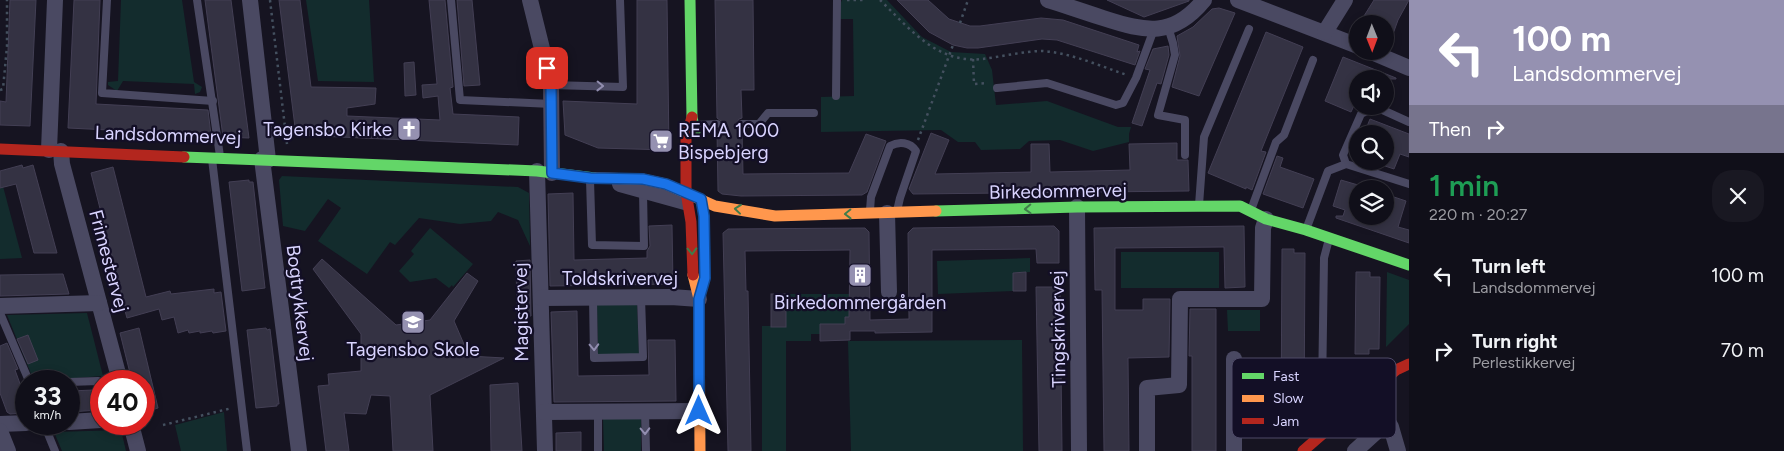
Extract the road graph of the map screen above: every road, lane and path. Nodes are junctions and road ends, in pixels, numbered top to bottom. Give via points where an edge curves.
1 (7, 0) edge
2 (55, 0) edge
3 (107, 0) edge
4 (197, 0) edge
5 (250, 0) edge
6 (270, 0) edge
7 (451, 0) edge
8 (530, 0) edge
9 (620, 0) edge
10 (690, 0) edge
11 (838, 0) edge
12 (863, 0) edge
13 (880, 0) edge
14 (968, 0) edge
15 (1048, 0) edge
16 (1204, 0) edge
17 (1238, 0) edge
18 (1345, 0) edge
19 (1080, 5) edge
20 (960, 23) dead end
21 (1161, 28) junction
22 (1249, 29) dead end
23 (1325, 32) junction
24 (1349, 42) edge
25 (953, 45) dead end
26 (950, 56) junction
27 (973, 60) junction
28 (1313, 60) dead end
29 (1390, 60) edge
30 (1409, 68) edge
31 (1136, 78) junction
32 (551, 85) junction
33 (997, 88) joint
34 (0, 90) edge
35 (836, 96) dead end
36 (212, 101) junction
37 (552, 104) junction
38 (814, 113) dead end
39 (692, 122) junction
40 (1409, 122) edge
41 (717, 124) dead end
42 (742, 124) dead end
43 (915, 148) junction
44 (0, 149) edge
45 (55, 151) junction
46 (1186, 155) dead end
47 (216, 157) junction
48 (265, 159) junction
49 (290, 161) junction
50 (1346, 164) junction
51 (697, 171) dead end
52 (545, 172) junction
53 (596, 178) junction
54 (1409, 184) edge
55 (643, 191) junction
56 (693, 196) junction
57 (1199, 206) junction
58 (1077, 207) junction
59 (1250, 212) junction
60 (892, 213) junction
61 (870, 214) junction
62 (704, 216) dead end
63 (1266, 219) junction
64 (1306, 230) junction
65 (1329, 238) junction
66 (1409, 265) edge
67 (705, 278) dead end
68 (889, 292) dead end
69 (541, 298) junction
70 (593, 298) junction
71 (641, 298) junction
72 (699, 299) junction
73 (99, 303) junction
74 (0, 306) edge
75 (0, 313) edge
76 (1323, 358) edge
77 (1407, 360) edge
78 (23, 370) edge
79 (117, 370) edge
80 (1396, 370) edge
81 (242, 405) junction
82 (699, 411) junction
83 (544, 412) junction
84 (598, 412) junction
85 (645, 412) junction
86 (15, 423) edge
87 (0, 424) edge
88 (163, 425) dead end
89 (0, 431) edge
90 (48, 435) edge
91 (134, 435) edge
92 (1234, 438) edge
93 (1318, 438) edge
94 (1369, 438) edge
95 (1394, 438) edge
96 (8, 451) edge
97 (55, 451) edge
98 (138, 451) edge
99 (247, 451) edge
100 (299, 451) edge
101 (544, 451) edge
102 (598, 451) edge
103 (646, 451) edge
104 (700, 451) edge
105 (1079, 451) edge
106 (1147, 451) edge
107 (1234, 451) edge
108 (1303, 451) edge
109 (1355, 451) edge
110 (1398, 451) edge

1 - 34 path via 7,46 3,90
2 - 45 street, Frimestervej
3 - 36 lane via 102,93
4 - 36 lane
5 - 48 street, Bogtrykkervej
6 - 49 path
7 - 37 lane via 460,100
8 - 32 street, Magistervej
32 -> 9 lane via 623,87
10 - 39 street
11 - 12 path
11 - 35 lane
13 - 26 path via 924,43
14 - 20 path
15 - 19 street
16 - 21 street via 1188,16
17 - 23 street
18 - 23 street
19 - 21 street via 1128,26
21 - 31 lane
21 - 46 lane via 1174,43 1175,55 1158,115 1185,120
22 - 57 lane via 1204,137
23 - 24 street
25 - 26 path
26 - 27 path
26 - 43 path
27 - 31 path via 1040,51 1060,53
27 - 33 path via 974,84 995,82
28 - 59 lane via 1284,135 1276,142
29 - 30 street
31 - 33 lane via 1123,103 1116,105 1047,83
32 - 37 street, Magistervej
36 - 47 lane
37 - 52 street, Magistervej
38 - 42 lane via 768,113 760,124
39 - 41 lane
39 - 51 street
39 - 56 street via 686,138
40 - 50 lane via 1376,107 1361,114 1343,155
43 - 60 lane via 916,156
43 - 61 lane via 904,143 890,146 872,198
44 - 45 street, Landsdommervej
45 - 47 street, Landsdommervej
45 - 73 street, Frimestervej via 65,173
47 - 48 street, Landsdommervej
47 - 81 lane
48 - 49 street, Landsdommervej
48 - 100 street, Bogtrykkervej
49 - 52 street, Landsdommervej
50 - 54 lane
50 - 64 lane via 1328,172
52 - 53 street, Landsdommervej
52 - 69 street, Magistervej
53 - 55 street, Landsdommervej
53 - 55 lane via 592,245 644,246
53 - 56 street, Landsdommervej via 643,179 666,184
55 - 56 street, Landsdommervej via 667,196
61 -> 56 street, Birkedommervej via 775,216 715,206
56 - 62 street
56 -> 72 street via 693,277
57 - 58 street, Birkedommervej
57 - 59 street, Birkedommervej via 1240,206
58 -> 60 street, Birkedommervej
58 - 105 street, Tingskrivervej
59 - 63 street, Birkedommervej
60 - 61 street, Birkedommervej
60 - 68 street
63 - 64 street, Birkedommervej
63 - 106 street via 1263,228 1262,299 1180,299 1179,385 1147,388
64 - 65 street, Birkedommervej
65 - 66 street, Birkedommervej
65 - 76 lane via 1324,258
67 - 72 street
69 - 70 street, Toldskrivervej
69 - 83 street, Magistervej
70 - 71 street, Toldskrivervej
70 -> 71 lane via 594,358 643,357
71 - 72 street, Toldskrivervej
72 - 82 street
73 - 74 street
73 - 79 street, Frimestervej
75 - 78 lane
77 - 80 street
81 - 88 path
81 - 99 lane
82 - 85 street
82 - 104 street
83 - 84 street
83 - 101 street, Magistervej
84 - 85 street
84 - 102 lane
85 -> 103 lane
86 - 87 street
89 - 96 street
90 - 97 lane
91 - 98 street
92 - 107 street
93 - 108 street
94 - 109 street
95 - 110 street

